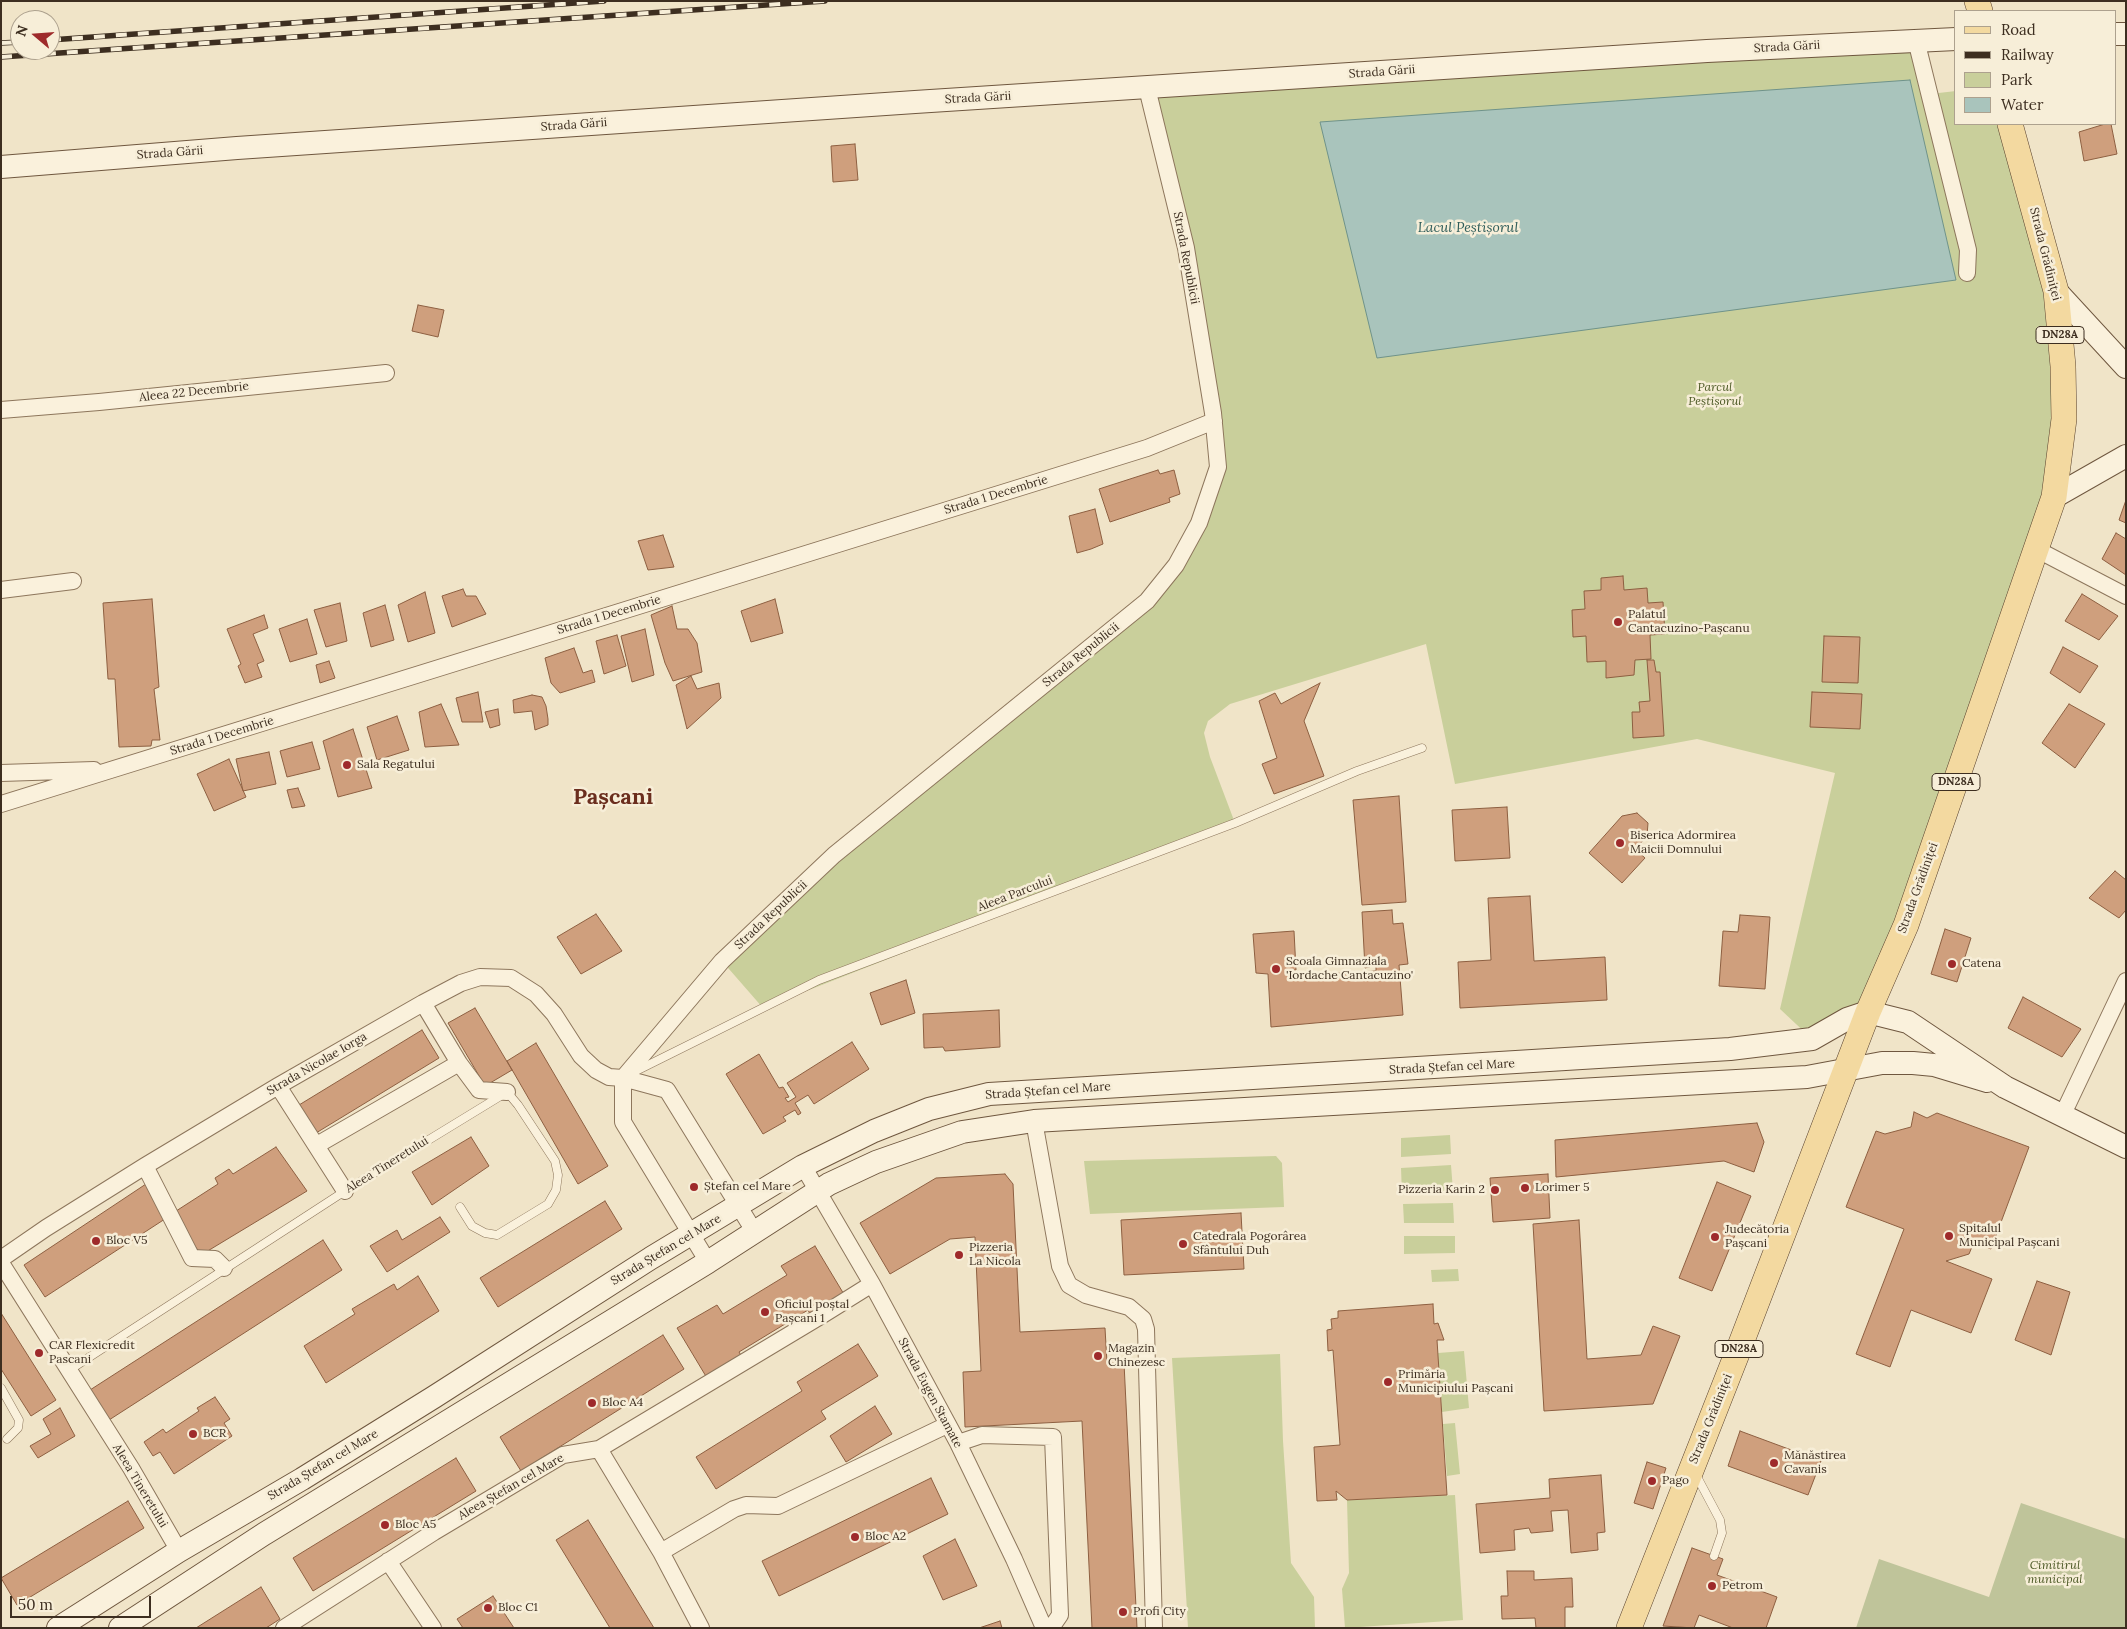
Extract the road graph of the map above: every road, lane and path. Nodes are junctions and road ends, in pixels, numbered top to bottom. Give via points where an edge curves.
1 (1954, 39) edge
2 (1916, 40) junction
3 (1147, 88) junction
4 (2010, 125) edge
5 (1, 167) edge
6 (1966, 273) dead end
7 (2056, 291) junction
8 (2126, 367) edge
9 (386, 373) dead end
10 (1, 410) edge
11 (1214, 421) junction
12 (2126, 456) edge
13 (2054, 497) junction
14 (2036, 548) junction
15 (73, 581) dead end
16 (1, 590) edge
17 (2126, 596) edge
18 (1422, 748) dead end
19 (113, 770) junction
20 (1, 773) edge
21 (1, 804) edge
22 (2126, 981) edge
23 (423, 1003) junction
24 (1868, 1012) junction
25 (459, 1063) junction
26 (1846, 1070) junction
27 (623, 1078) junction
28 (1211, 1081) junction
29 (278, 1086) junction
30 (2005, 1087) junction
31 (507, 1092) junction
32 (1213, 1111) junction
33 (2063, 1114) junction
34 (1034, 1121) junction
35 (317, 1145) junction
36 (2126, 1147) edge
37 (145, 1166) junction
38 (802, 1166) junction
39 (345, 1191) junction
40 (818, 1192) junction
41 (738, 1206) junction
42 (460, 1207) dead end
43 (754, 1231) junction
44 (691, 1235) junction
45 (1, 1259) edge
46 (708, 1262) junction
47 (1, 1264) edge
48 (224, 1268) junction
49 (872, 1284) junction
50 (68, 1370) junction
51 (1, 1388) edge
52 (947, 1425) junction
53 (7, 1439) dead end
54 (958, 1443) junction
55 (600, 1449) junction
56 (1692, 1467) junction
57 (179, 1551) junction
58 (661, 1552) junction
59 (1714, 1556) dead end
60 (388, 1561) junction
61 (58, 1628) edge
62 (120, 1628) edge
63 (284, 1628) edge
64 (433, 1628) edge
65 (701, 1628) edge
66 (1044, 1628) edge
67 (1051, 1628) edge
68 (1154, 1628) edge
69 (1629, 1628) edge

1 - 2 main road, Strada Gării
2 - 3 main road, Strada Gării
2 - 6 street via 1968,250
3 - 5 main road, Strada Gării via 464,132
3 - 11 street, Strada Republicii via 1186,248
4 - 7 main road, Strada Grădiniței / DN28A
7 - 8 main road
7 - 13 main road, Strada Grădiniței / DN28A via 2064,419
9 - 10 street, Aleea 22 Decembrie
11 - 19 street, Strada 1 Decembrie via 1147,448
11 - 27 street, Strada Republicii via 1218,466 1199,523 1176,565 1147,601 834,855 722,961
12 - 13 main road
13 - 14 main road, Strada Grădiniței / DN28A
14 - 17 street
14 - 24 main road, Strada Grădiniței / DN28A via 1906,925
15 - 16 street
18 - 27 lane, Aleea Parcului via 1357,771 1235,823 819,980
19 - 20 street
19 - 21 street, Strada 1 Decembrie
22 - 33 street
23 - 25 street
23 - 27 street, Strada Nicolae Iorga via 480,977 511,978 545,1002 581,1056 596,1070 609,1077
23 - 29 street, Strada Nicolae Iorga
24 - 26 main road, Strada Grădiniței / DN28A
24 - 28 main road, Strada Ștefan cel Mare via 1812,1038 1730,1049
24 - 30 main road via 1908,1022
25 - 31 street via 479,1090
25 - 35 street
26 - 30 main road via 1882,1063 1934,1065
26 - 32 main road via 1807,1077
26 - 56 main road, Strada Grădiniței / DN28A
27 - 41 street, Strada Nicolae Iorga via 667,1090
27 - 44 street via 623,1122
28 - 32 main road
28 - 38 main road, Strada Ștefan cel Mare via 989,1094 929,1109 874,1130
29 - 35 street
29 - 37 street, Strada Nicolae Iorga
30 - 33 main road
31 - 39 lane, Aleea Tineretului
31 - 42 lane via 555,1161 558,1175 556,1190 548,1204 497,1235 472,1226
32 - 34 main road
33 - 36 main road
34 - 40 main road via 962,1132 924,1144 876,1162
34 - 68 street via 1060,1266 1068,1285 1086,1295 1129,1307 1143,1319 1146,1329
35 - 39 street
37 - 45 street, Strada Nicolae Iorga
37 - 48 street via 192,1258 215,1259
38 - 40 street, Strada Eugen Stamate
38 - 41 main road, Strada Ștefan cel Mare
39 - 48 lane, Aleea Tineretului
40 - 43 main road
40 - 49 street, Strada Eugen Stamate
41 - 43 street, Strada Nicolae Iorga
41 - 44 main road, Strada Ștefan cel Mare
43 - 46 main road
44 - 46 street
44 - 57 main road, Strada Ștefan cel Mare via 310,1474
46 - 62 main road via 264,1534
47 - 50 street, Aleea Tineretului
48 - 50 lane, Aleea Tineretului
49 - 52 street, Strada Eugen Stamate
49 - 55 street, Aleea Ștefan cel Mare
50 - 57 street, Aleea Tineretului
51 - 53 lane via 19,1420 18,1428
52 - 54 street, Strada Eugen Stamate
52 - 58 street via 778,1506 746,1505 734,1509
54 - 66 street, Strada Eugen Stamate
54 - 67 street via 982,1435 1053,1437 1060,1615
55 - 58 street
55 - 60 street, Aleea Ștefan cel Mare via 563,1455
56 - 59 lane via 1720,1520 1722,1533
56 - 69 main road, Strada Grădiniței / DN28A
57 - 61 main road, Strada Ștefan cel Mare
58 - 65 street
60 - 63 street, Aleea Ștefan cel Mare
60 - 64 street

